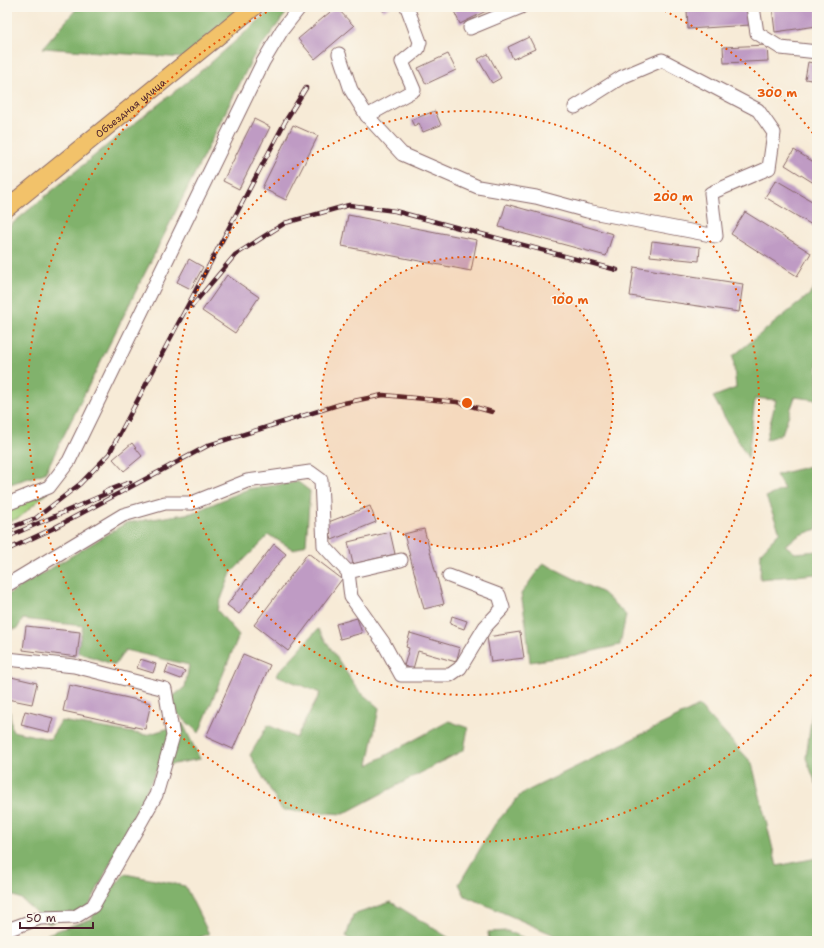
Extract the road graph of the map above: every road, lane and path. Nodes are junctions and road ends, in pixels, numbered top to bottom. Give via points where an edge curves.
1 (254, 7) edge
2 (300, 7) edge
3 (407, 7) edge
4 (521, 7) edge
5 (753, 7) edge
6 (470, 28) dead end
7 (817, 52) edge
8 (339, 54) dead end
9 (575, 107) dead end
10 (367, 116) junction
11 (7, 208) edge
12 (7, 504) edge
13 (401, 560) dead end
14 (348, 572) junction
15 (448, 576) dead end
16 (7, 585) edge
17 (7, 659) edge
18 (7, 930) edge

1 - 11 main road, Объездная улица
2 - 12 lane via 282,30 263,62 69,461 49,487
3 - 10 lane via 420,42 418,49 402,62 414,90
4 - 6 lane
5 - 7 lane via 756,33 781,48
8 - 10 lane via 351,90
9 - 10 lane via 622,77 662,60 758,110 774,133 769,168 711,193 716,236 587,212 536,197 478,187 402,154
13 - 14 lane
14 - 15 lane via 351,597 383,642 400,675 450,675 460,668 485,627 503,608 499,595
14 - 16 lane via 324,546 321,480 310,472 247,481 192,503 165,503 123,515
17 - 18 lane via 74,666 165,689 173,736 156,795 93,906 75,916 40,918

